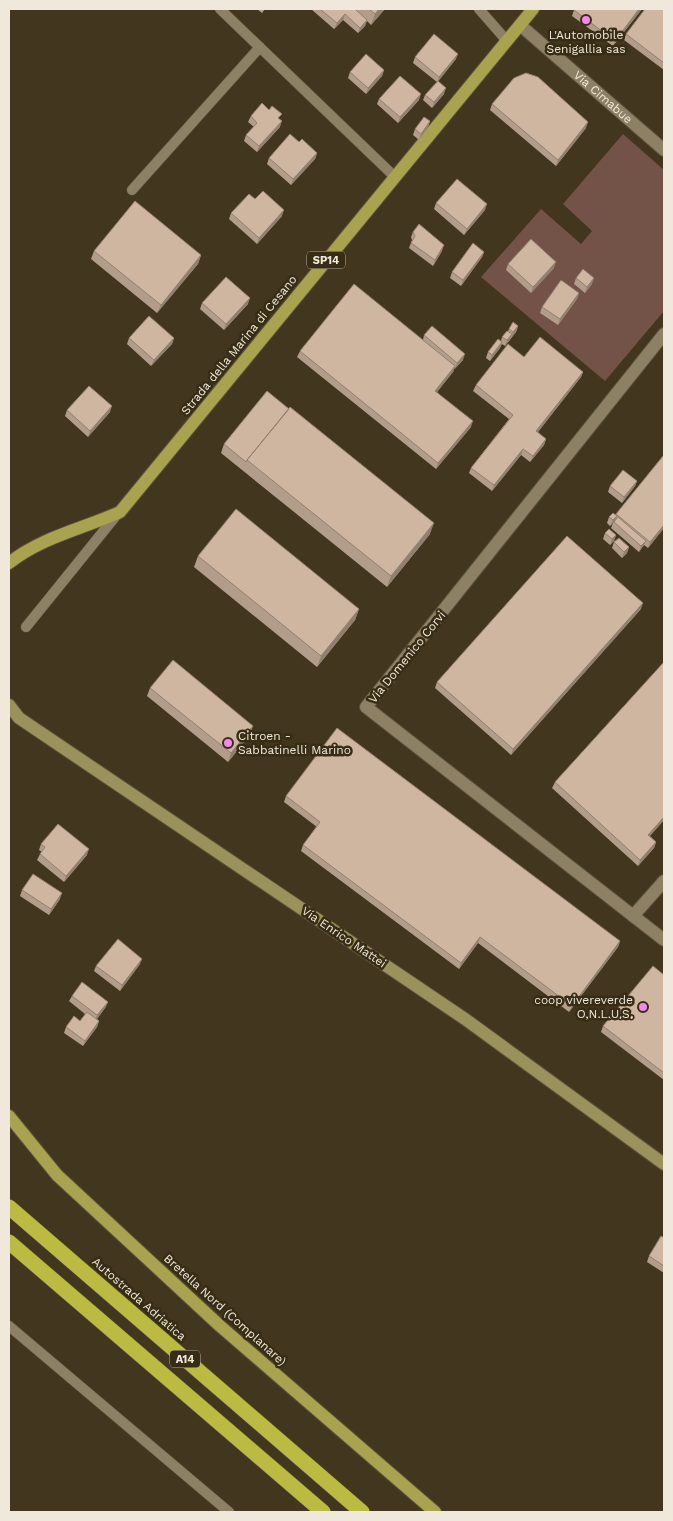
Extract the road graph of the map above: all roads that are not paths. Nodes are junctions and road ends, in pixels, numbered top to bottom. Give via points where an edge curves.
1 (220, 9) edge
2 (479, 9) edge
3 (533, 9) edge
4 (520, 25) junction
5 (507, 41) junction
6 (260, 47) junction
7 (664, 150) edge
8 (395, 177) junction
9 (132, 190) dead end
10 (664, 334) edge
11 (120, 512) junction
12 (9, 563) edge
13 (26, 627) dead end
14 (9, 705) edge
15 (14, 716) edge
16 (664, 881) edge
17 (633, 916) junction
18 (664, 940) edge
19 (9, 1116) edge
20 (664, 1164) edge
21 (9, 1207) edge
22 (9, 1242) edge
23 (9, 1326) edge
24 (228, 1512) edge
25 (323, 1512) edge
26 (362, 1512) edge
27 (435, 1512) edge

1 - 6 lane
2 - 5 lane
3 - 4 main road, Strada della Marina di Cesano / SP14
4 - 5 main road, Strada della Marina di Cesano / SP14
4 - 7 street, Via Cimabue
5 - 8 main road, Strada della Marina di Cesano / SP14
6 - 8 lane
6 - 9 lane
8 - 11 main road, Strada della Marina di Cesano / SP14
10 - 17 street, Via Domenico Corvi via 366,707
11 - 12 main road, Strada della Marina di Cesano / SP14 via 52,537 27,549
11 - 13 lane
14 - 15 street, Via Enrico Mattei
15 - 20 street, Via Enrico Mattei via 465,1019
16 - 17 street
17 - 18 street, Via Domenico Corvi
19 - 27 main road, Bretella Nord (Complanare) via 57,1174 206,1313
21 - 26 highway, Autostrada Adriatica / A14
22 - 25 highway, A14
23 - 24 lane

